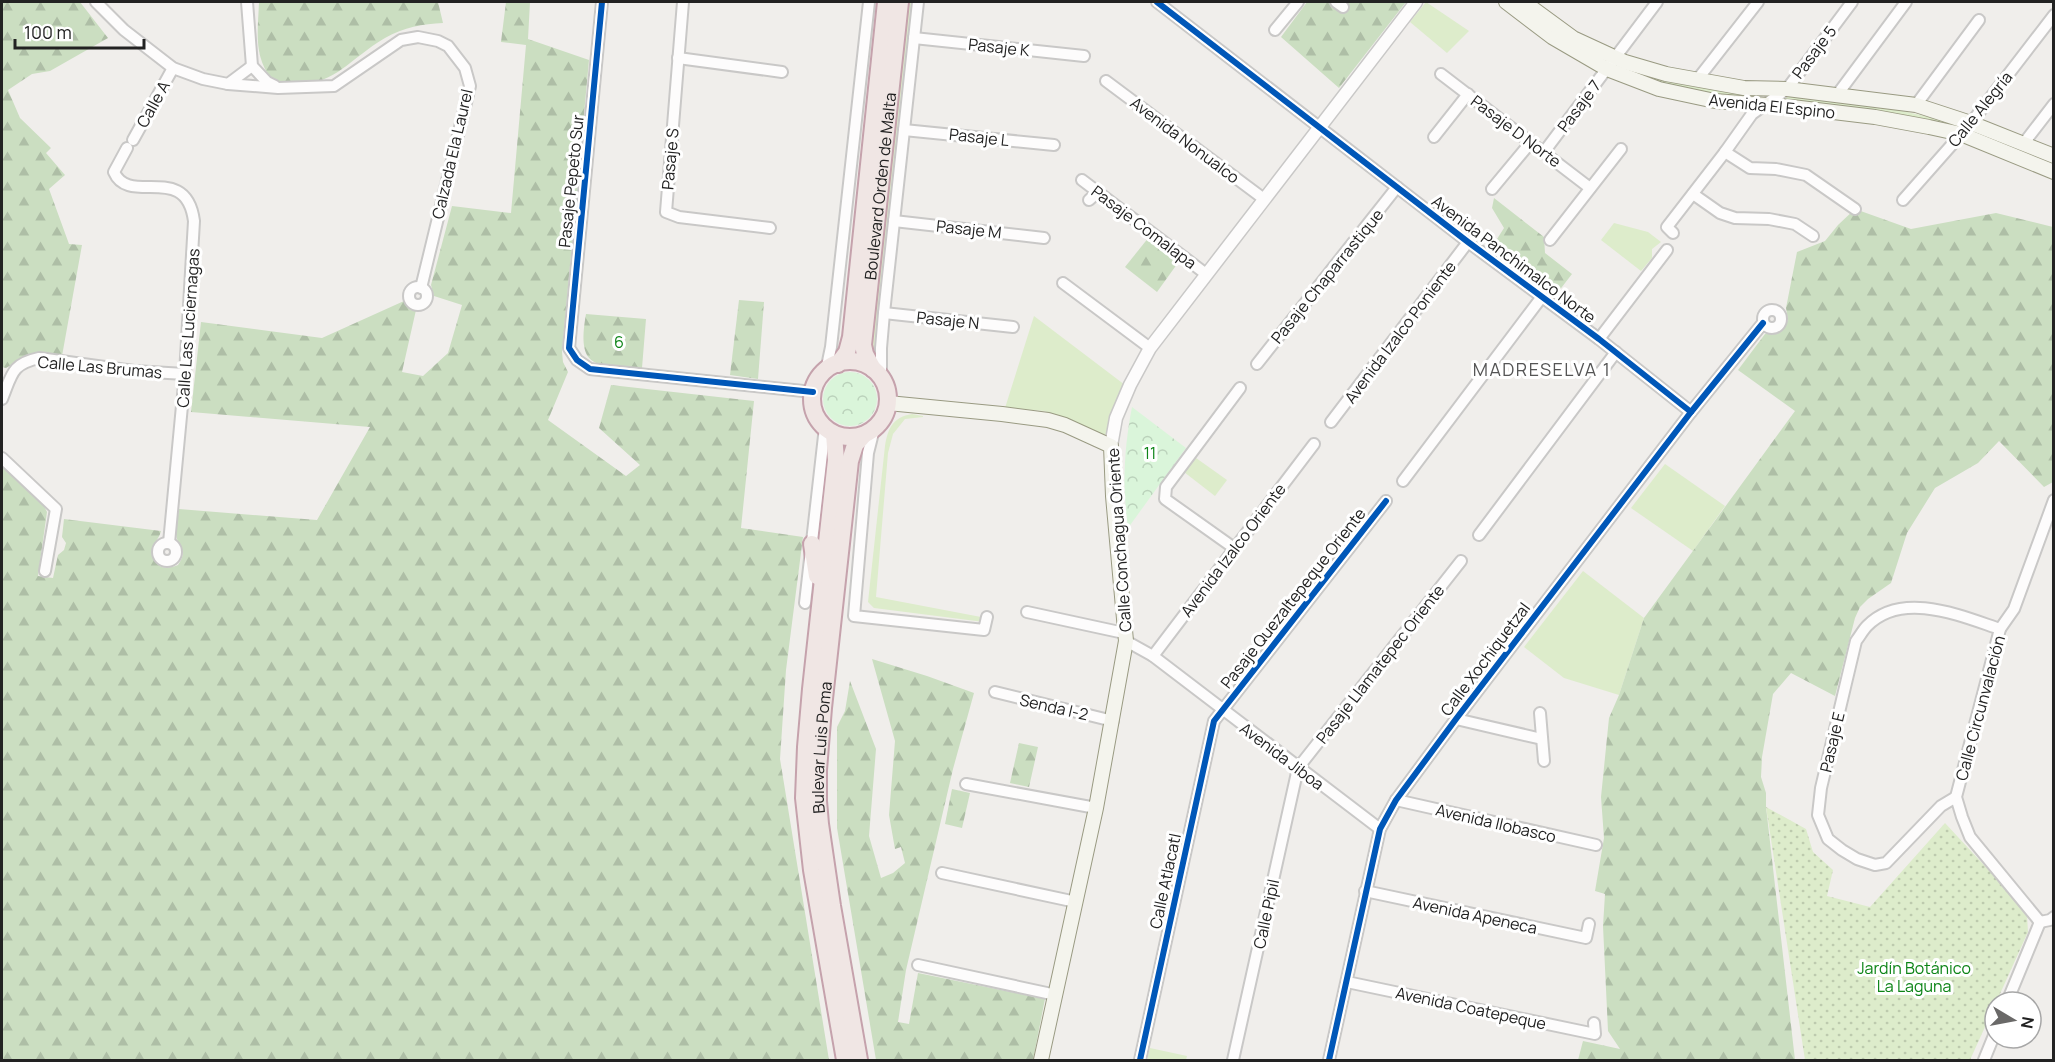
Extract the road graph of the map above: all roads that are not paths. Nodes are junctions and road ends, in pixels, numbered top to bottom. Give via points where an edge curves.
1 (96, 2) edge
2 (247, 2) edge
3 (602, 2) edge
4 (683, 2) edge
5 (869, 2) edge
6 (886, 2) edge
7 (900, 2) edge
8 (918, 2) edge
9 (1157, 2) edge
10 (1298, 2) edge
11 (1416, 2) edge
12 (1506, 2) edge
13 (1658, 2) edge
14 (1758, 2) edge
15 (1852, 2) edge
16 (1906, 2) edge
17 (1533, 4) edge
18 (2054, 15) edge
19 (1979, 20) dead end
20 (1275, 30) dead end
21 (914, 38) junction
22 (1084, 56) dead end
23 (678, 58) junction
24 (1610, 64) junction
25 (252, 66) junction
26 (173, 68) junction
27 (782, 72) dead end
28 (1441, 74) dead end
29 (1697, 80) junction
30 (1106, 81) dead end
31 (228, 84) junction
32 (278, 88) junction
33 (1787, 88) junction
34 (1468, 94) junction
35 (1838, 95) junction
36 (2054, 104) edge
37 (1762, 105) junction
38 (1916, 105) junction
39 (1971, 123) junction
40 (1320, 127) junction
41 (904, 130) junction
42 (1961, 134) junction
43 (1434, 137) dead end
44 (1531, 142) junction
45 (2024, 144) junction
46 (1054, 145) dead end
47 (1621, 149) dead end
48 (1544, 152) junction
49 (1725, 152) junction
50 (2054, 156) edge
51 (114, 172) joint
52 (2054, 172) edge
53 (1082, 180) dead end
54 (1397, 187) junction
55 (1590, 188) junction
56 (1492, 189) dead end
57 (1098, 192) junction
58 (1693, 194) junction
59 (1264, 199) junction
60 (1089, 200) dead end
61 (1903, 200) dead end
62 (1855, 209) dead end
63 (894, 221) junction
64 (770, 228) dead end
65 (1670, 230) dead end
66 (1813, 236) dead end
67 (1044, 238) dead end
68 (1550, 240) dead end
69 (1468, 242) junction
70 (1667, 250) dead end
71 (1206, 274) junction
72 (1063, 283) dead end
73 (421, 288) dead end
74 (1541, 298) junction
75 (884, 313) junction
76 (1763, 323) dead end
77 (1013, 327) dead end
78 (1599, 339) junction
79 (1150, 348) junction
80 (1616, 352) junction
81 (1257, 364) dead end
82 (832, 367) junction
83 (877, 373) junction
84 (185, 374) junction
85 (1240, 388) dead end
86 (813, 392) junction
87 (2, 399) edge
88 (888, 403) junction
89 (1691, 412) junction
90 (1331, 422) dead end
91 (830, 430) junction
92 (869, 432) junction
93 (1314, 444) dead end
94 (1111, 446) junction
95 (2, 458) edge
96 (1403, 481) dead end
97 (2054, 500) edge
98 (1386, 501) dead end
99 (1479, 535) dead end
100 (169, 543) dead end
101 (812, 544) joint
102 (1234, 548) junction
103 (1461, 561) dead end
104 (45, 571) dead end
105 (813, 600) junction
106 (1028, 612) dead end
107 (987, 617) dead end
108 (2000, 629) junction
109 (1125, 637) junction
110 (1153, 656) junction
111 (995, 692) dead end
112 (1222, 710) junction
113 (1540, 713) dead end
114 (1456, 719) junction
115 (1113, 721) junction
116 (1542, 739) junction
117 (1544, 761) dead end
118 (1298, 768) junction
119 (966, 784) dead end
120 (1956, 797) junction
121 (1396, 800) junction
122 (1096, 808) junction
123 (1380, 829) junction
124 (1596, 845) dead end
125 (942, 873) dead end
126 (1365, 891) junction
127 (1076, 902) junction
128 (2054, 917) edge
129 (2040, 922) junction
130 (1589, 924) dead end
131 (918, 965) dead end
132 (1347, 982) junction
133 (2012, 990) edge
134 (1049, 993) junction
135 (1594, 1029) dead end
136 (845, 1060) edge
137 (859, 1060) edge
138 (1041, 1060) edge
139 (1140, 1060) edge
140 (1233, 1060) edge
141 (1329, 1060) edge

1 - 26 street, Calzada Ela Laurel via 124,30
2 - 25 street
3 - 86 street, Pasaje Pepeto Sur via 569,348 590,369
4 - 23 street, Pasaje S
5 - 82 street via 831,347
6 - 82 highway, Boulevard Orden de Malta via 851,337 846,352
7 - 83 highway, Boulevard Orden de Malta via 863,338 864,354
8 - 21 street
9 - 40 street, Avenida Panchimalco Norte
10 - 20 street
11 - 40 street, Calle Conchagua Oriente
12 - 24 main road, Avenida El Espino via 1552,37
13 - 24 street, Pasaje 7
14 - 29 street
15 - 33 street, Pasaje 5
16 - 35 street
17 - 24 main road, Avenida El Espino
18 - 39 street, Calle Alegría
19 - 38 street
21 - 22 street, Pasaje K
21 - 41 street
23 - 27 street
23 - 64 street, Pasaje S via 666,212 679,218
24 - 29 main road, Avenida El Espino
24 - 37 main road, Avenida El Espino via 1659,88 1715,101
24 - 48 street, Pasaje 7
25 - 31 street
25 - 32 street
26 - 31 street, Calzada Ela Laurel
26 - 51 street, Calle A
28 - 34 street, Pasaje D Norte
29 - 33 main road, Avenida El Espino via 1744,88
30 - 59 street, Avenida Nonualco via 1116,95
31 - 32 street, Calzada Ela Laurel
32 - 73 street, Calzada Ela Laurel via 334,86 401,40 418,37 438,41 455,52 470,86
33 - 35 main road, Avenida El Espino
33 - 37 street, Pasaje 5
34 - 43 street
34 - 44 street, Pasaje D Norte
35 - 38 main road, Avenida El Espino
36 - 45 street
37 - 42 main road, Avenida El Espino via 1875,117
37 - 49 street, Pasaje 5
38 - 39 main road, Avenida El Espino
39 - 42 street, Calle Alegría
39 - 45 main road, Avenida El Espino
40 - 54 street, Avenida Panchimalco Norte
40 - 59 street, Calle Conchagua Oriente
41 - 46 street, Pasaje L
41 - 63 street
42 - 52 main road, Avenida El Espino
42 - 61 street, Calle Alegría
44 - 48 street, Pasaje D Norte
44 - 56 street
45 - 50 main road, Avenida El Espino
47 - 55 street
48 - 55 street, Pasaje D Norte
49 - 58 street, Pasaje 5
49 - 62 street via 1750,168 1806,175
51 - 84 street, Calle Las Luciernagas via 124,185 176,190 192,207 194,248
53 - 57 street, Pasaje Comalapa
54 - 69 street, Avenida Panchimalco Norte
54 - 81 street, Pasaje Chaparrastique
55 - 68 street
57 - 60 street
57 - 71 street, Pasaje Comalapa
58 - 65 street, Pasaje 5
58 - 66 street via 1720,213 1795,224
59 - 71 street, Calle Conchagua Oriente
63 - 67 street, Pasaje M
63 - 75 street
69 - 74 street, Avenida Panchimalco Norte
69 - 90 street, Avenida Izalco Poniente
70 - 78 street
71 - 79 street, Calle Conchagua Oriente
72 - 79 street
74 - 78 street, Avenida Panchimalco Norte
74 - 96 street
75 - 77 street, Pasaje N
75 - 83 street
76 - 89 street, Calle Xochiquetzal
78 - 80 street, Avenida Panchimalco Norte
79 - 94 street, Calle Conchagua Oriente via 1116,418
80 - 89 street, Avenida Panchimalco Norte
80 - 99 street
82 - 83 highway via 858,363
82 - 86 highway via 819,378
83 - 88 highway via 886,387
84 - 87 street, Calle Las Brumas via 39,358 17,366
84 - 100 street, Calle Las Luciernagas
85 - 102 street via 1164,492 1165,499
86 - 91 highway via 814,411
88 - 92 highway via 882,420
88 - 94 main road via 1048,420
89 - 114 street, Calle Xochiquetzal
91 - 92 highway via 846,437
91 - 101 street
91 - 105 highway, Bulevar Luis Poma via 836,460
92 - 107 street via 854,616 984,630
92 - 137 highway, Bulevar Luis Poma via 855,445 850,461 818,785 821,836
93 - 102 street, Avenida Izalco Oriente
94 - 109 main road, Calle Conchagua Oriente
95 - 104 street via 56,509
97 - 108 street, Calle Circunvalación via 2014,609
98 - 112 street, Pasaje Quezaltepeque Oriente
101 - 105 highway
102 - 110 street, Avenida Izalco Oriente
103 - 118 street, Pasaje Llamatepec Oriente
105 - 136 highway, Bulevar Luis Poma via 804,798 812,870
106 - 109 street, Avenida Jiboa
108 - 120 street, Calle Circunvalación
108 - 120 street, Pasaje E via 1913,607 1895,609 1867,625 1856,641 1818,815 1827,839 1857,859 1875,865 1886,863 1941,806
109 - 110 street, Avenida Jiboa
109 - 115 main road, Calle Conchagua Oriente
110 - 112 street, Avenida Jiboa
111 - 115 street, Senda I-2
112 - 118 street, Avenida Jiboa
112 - 139 street, Calle Atlacatl via 1214,721
113 - 116 street
114 - 116 street
114 - 121 street, Calle Xochiquetzal
115 - 122 main road, Calle Conchagua Oriente
116 - 117 street
118 - 123 street, Avenida Jiboa
118 - 140 street, Calle Pipil
119 - 122 street
120 - 129 street, Calle Circunvalación via 1970,837
121 - 123 street, Calle Xochiquetzal
121 - 124 street, Avenida Ilobasco via 1585,837
122 - 127 main road, Calle Conchagua Oriente
123 - 126 street, Calle Xochiquetzal
125 - 127 street
126 - 130 street, Avenida Apeneca via 1586,938
126 - 132 street, Calle Xochiquetzal
127 - 134 main road, Calle Conchagua Oriente
128 - 129 street
129 - 133 street
131 - 134 street
132 - 135 street, Avenida Coatepeque
132 - 141 street, Calle Xochiquetzal
134 - 138 main road, Calle Conchagua Oriente

